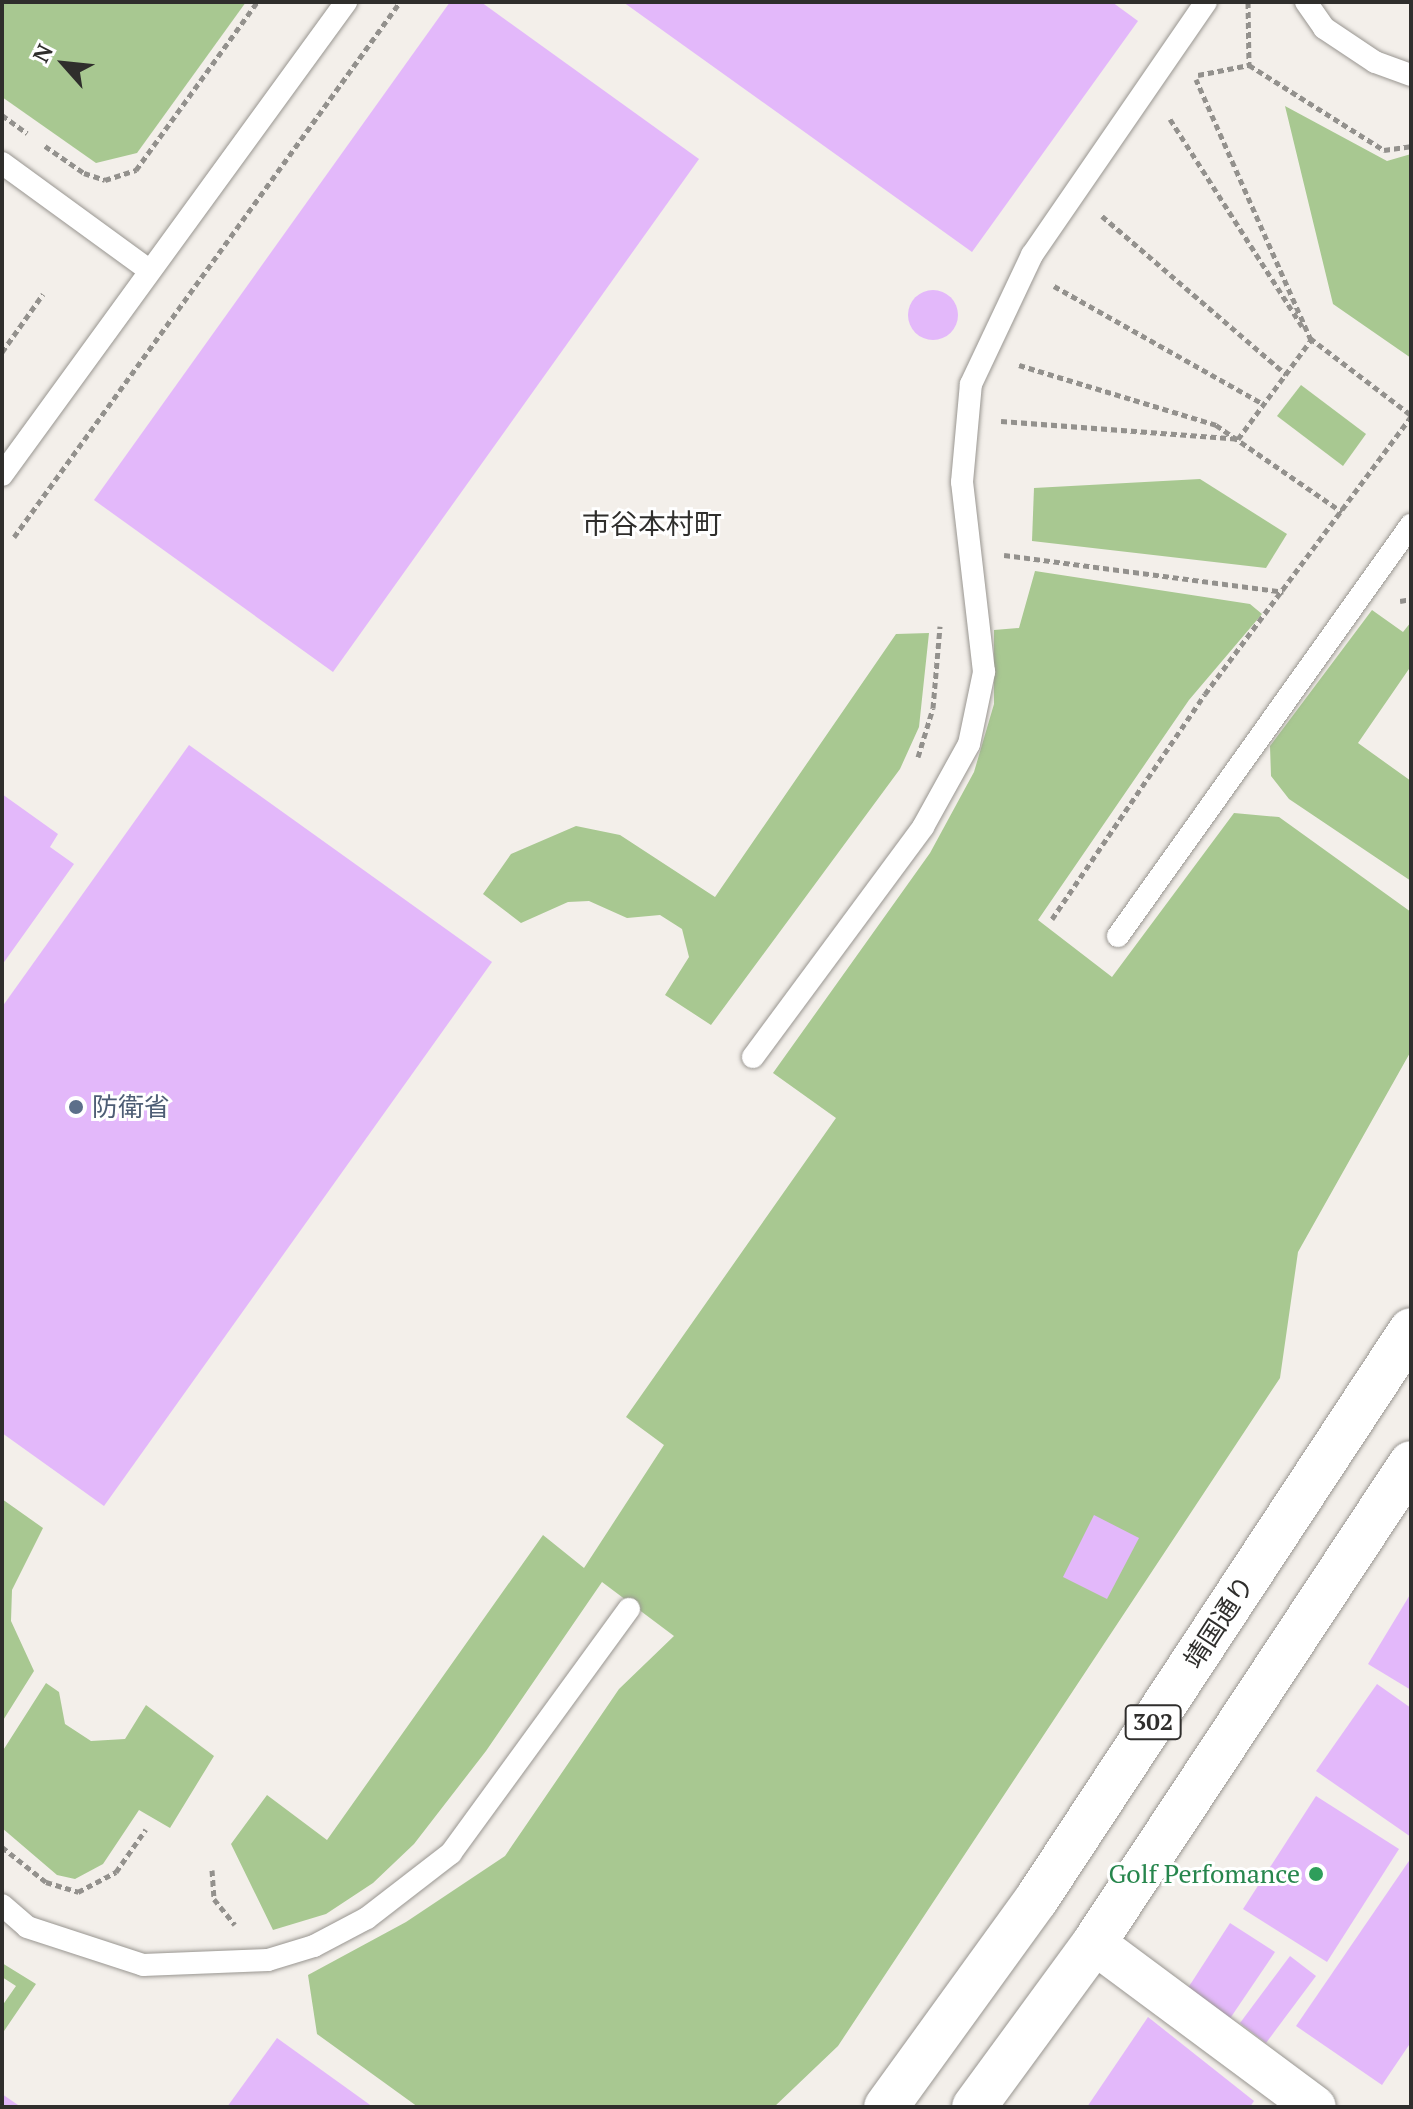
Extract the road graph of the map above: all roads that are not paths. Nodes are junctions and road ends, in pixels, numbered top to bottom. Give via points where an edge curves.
1 (346, 2) edge
2 (1206, 2) edge
3 (1306, 2) edge
4 (1411, 75) edge
5 (2, 163) edge
6 (149, 270) junction
7 (2, 475) edge
8 (1411, 525) edge
9 (1118, 936) dead end
10 (753, 1057) dead end
11 (1411, 1330) edge
12 (1411, 1463) edge
13 (629, 1609) dead end
14 (2, 1905) edge
15 (1094, 1943) junction
16 (886, 2107) edge
17 (974, 2107) edge
18 (1315, 2107) edge

1 - 6 lane
2 - 10 lane via 1032,255 971,384 962,482 984,672 969,744 923,827
3 - 4 lane via 1324,28 1375,62
5 - 6 lane
6 - 7 lane
8 - 9 lane
11 - 16 main road, 靖国通り / 302 via 1036,1900
12 - 15 main road, 302
13 - 14 lane via 451,1853 367,1918 314,1946 268,1960 143,1965 27,1927
15 - 17 main road, 302
15 - 18 street

